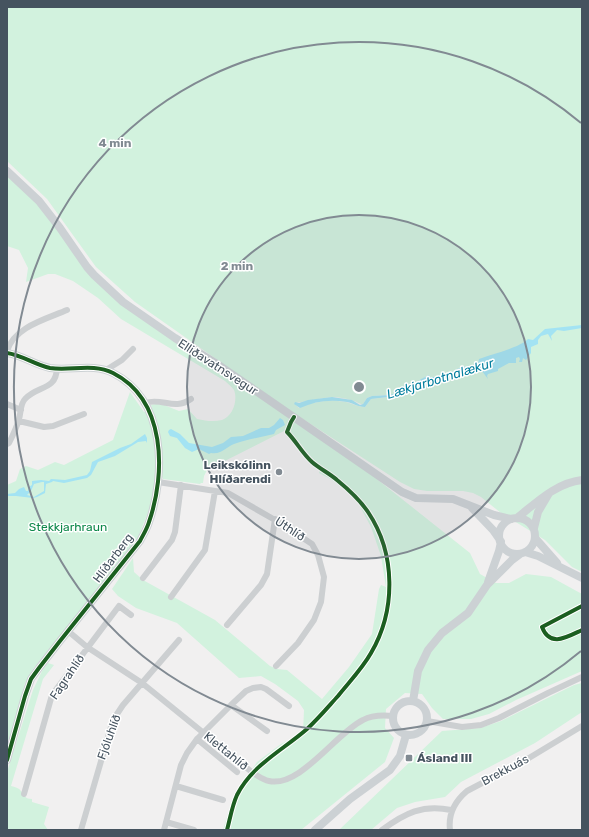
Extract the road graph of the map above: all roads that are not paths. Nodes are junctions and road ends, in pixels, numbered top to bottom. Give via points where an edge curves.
1 (7, 171) edge
2 (67, 310) dead end
3 (133, 349) dead end
4 (7, 352) edge
5 (57, 368) junction
6 (106, 370) junction
7 (191, 399) dead end
8 (145, 403) junction
9 (7, 404) edge
10 (21, 410) junction
11 (84, 414) dead end
12 (19, 420) junction
13 (7, 444) edge
14 (582, 480) edge
15 (158, 482) junction
16 (181, 485) junction
17 (215, 491) junction
18 (550, 493) junction
19 (468, 505) junction
20 (514, 518) junction
21 (275, 520) junction
22 (534, 528) junction
23 (535, 538) junction
24 (500, 541) junction
25 (522, 553) junction
26 (560, 566) junction
27 (143, 578) dead end
28 (582, 578) edge
29 (487, 585) junction
30 (171, 597) dead end
31 (131, 615) dead end
32 (227, 625) dead end
33 (68, 631) junction
34 (179, 640) dead end
35 (87, 647) junction
36 (276, 666) dead end
37 (582, 678) edge
38 (142, 683) junction
39 (412, 701) junction
40 (231, 705) junction
41 (289, 706) dead end
42 (393, 716) junction
43 (427, 721) junction
44 (582, 726) edge
45 (267, 731) dead end
46 (203, 733) junction
47 (406, 735) junction
48 (197, 740) junction
49 (7, 760) edge
50 (237, 772) dead end
51 (176, 786) junction
52 (24, 794) dead end
53 (223, 800) dead end
54 (451, 810) junction
55 (166, 822) junction
56 (81, 830) edge
57 (164, 830) edge
58 (194, 830) edge
59 (315, 830) edge
60 (382, 830) edge
61 (450, 830) edge

1 - 19 main road, Elliðavatnsvegur via 39,201 94,275 137,313 220,366 402,492 416,498 453,499
2 - 4 street via 18,334 10,342
3 - 6 street
4 - 5 main road, Hlíðarberg via 44,366
5 - 6 main road, Hlíðarberg
5 - 10 street via 57,377 52,384 27,397
6 - 8 main road, Hlíðarberg via 132,386
7 - 8 street via 177,405 158,401
8 - 15 main road, Hlíðarberg via 158,442
9 - 10 street
10 - 12 street
11 - 12 street via 44,428
12 - 13 street
14 - 18 main road via 566,483
15 - 16 street, Úthlíð
15 - 33 main road, Hlíðarberg via 149,524 140,541
16 - 17 street, Úthlíð
16 - 27 street via 172,540
17 - 21 street, Úthlíð via 228,493
17 - 30 street via 205,550
18 - 20 main road
18 - 22 main road via 538,512
19 - 20 main road, Elliðavatnsvegur via 494,515
19 - 24 main road, Elliðavatnsvegur via 493,530
20 - 22 main road via 525,519
20 - 24 main road via 500,529
21 - 32 street via 267,574 261,585
21 - 36 street, Úthlíð via 312,544 324,577 321,602 314,620 298,643
22 - 23 main road
23 - 25 main road via 533,546
23 - 26 main road
24 - 25 main road via 509,552
24 - 29 main road
25 - 26 main road via 538,556
25 - 29 main road
26 - 28 main road
29 - 39 main road via 468,613 442,633 428,650 418,671
31 - 35 street, Fagrahlíð via 119,606
33 - 35 street, Klettahlíð
33 - 49 main road, Hlíðarberg via 32,679
34 - 38 street, Fjóluhlíð
35 - 38 street, Klettahlíð
35 - 52 street, Fagrahlíð via 52,695
37 - 43 street via 481,725 462,727
38 - 46 street, Klettahlíð
38 - 56 street, Fjóluhlíð via 113,720
39 - 42 main road via 400,704
39 - 43 main road via 424,708
40 - 41 street via 246,691 261,687
40 - 45 street
40 - 46 street
42 - 46 street, Klettahlíð via 377,716 363,720 301,772 280,782 260,778
42 - 47 main road via 396,728
43 - 47 main road via 419,732
44 - 54 street, Brekkuás via 524,761 472,788 461,796
46 - 48 street
47 - 59 main road via 400,756 390,770 345,803
48 - 50 street
48 - 51 street via 181,765
51 - 53 street
51 - 55 street
54 - 60 street via 438,808 413,812 400,817
54 - 61 street
55 - 57 street
55 - 58 street

